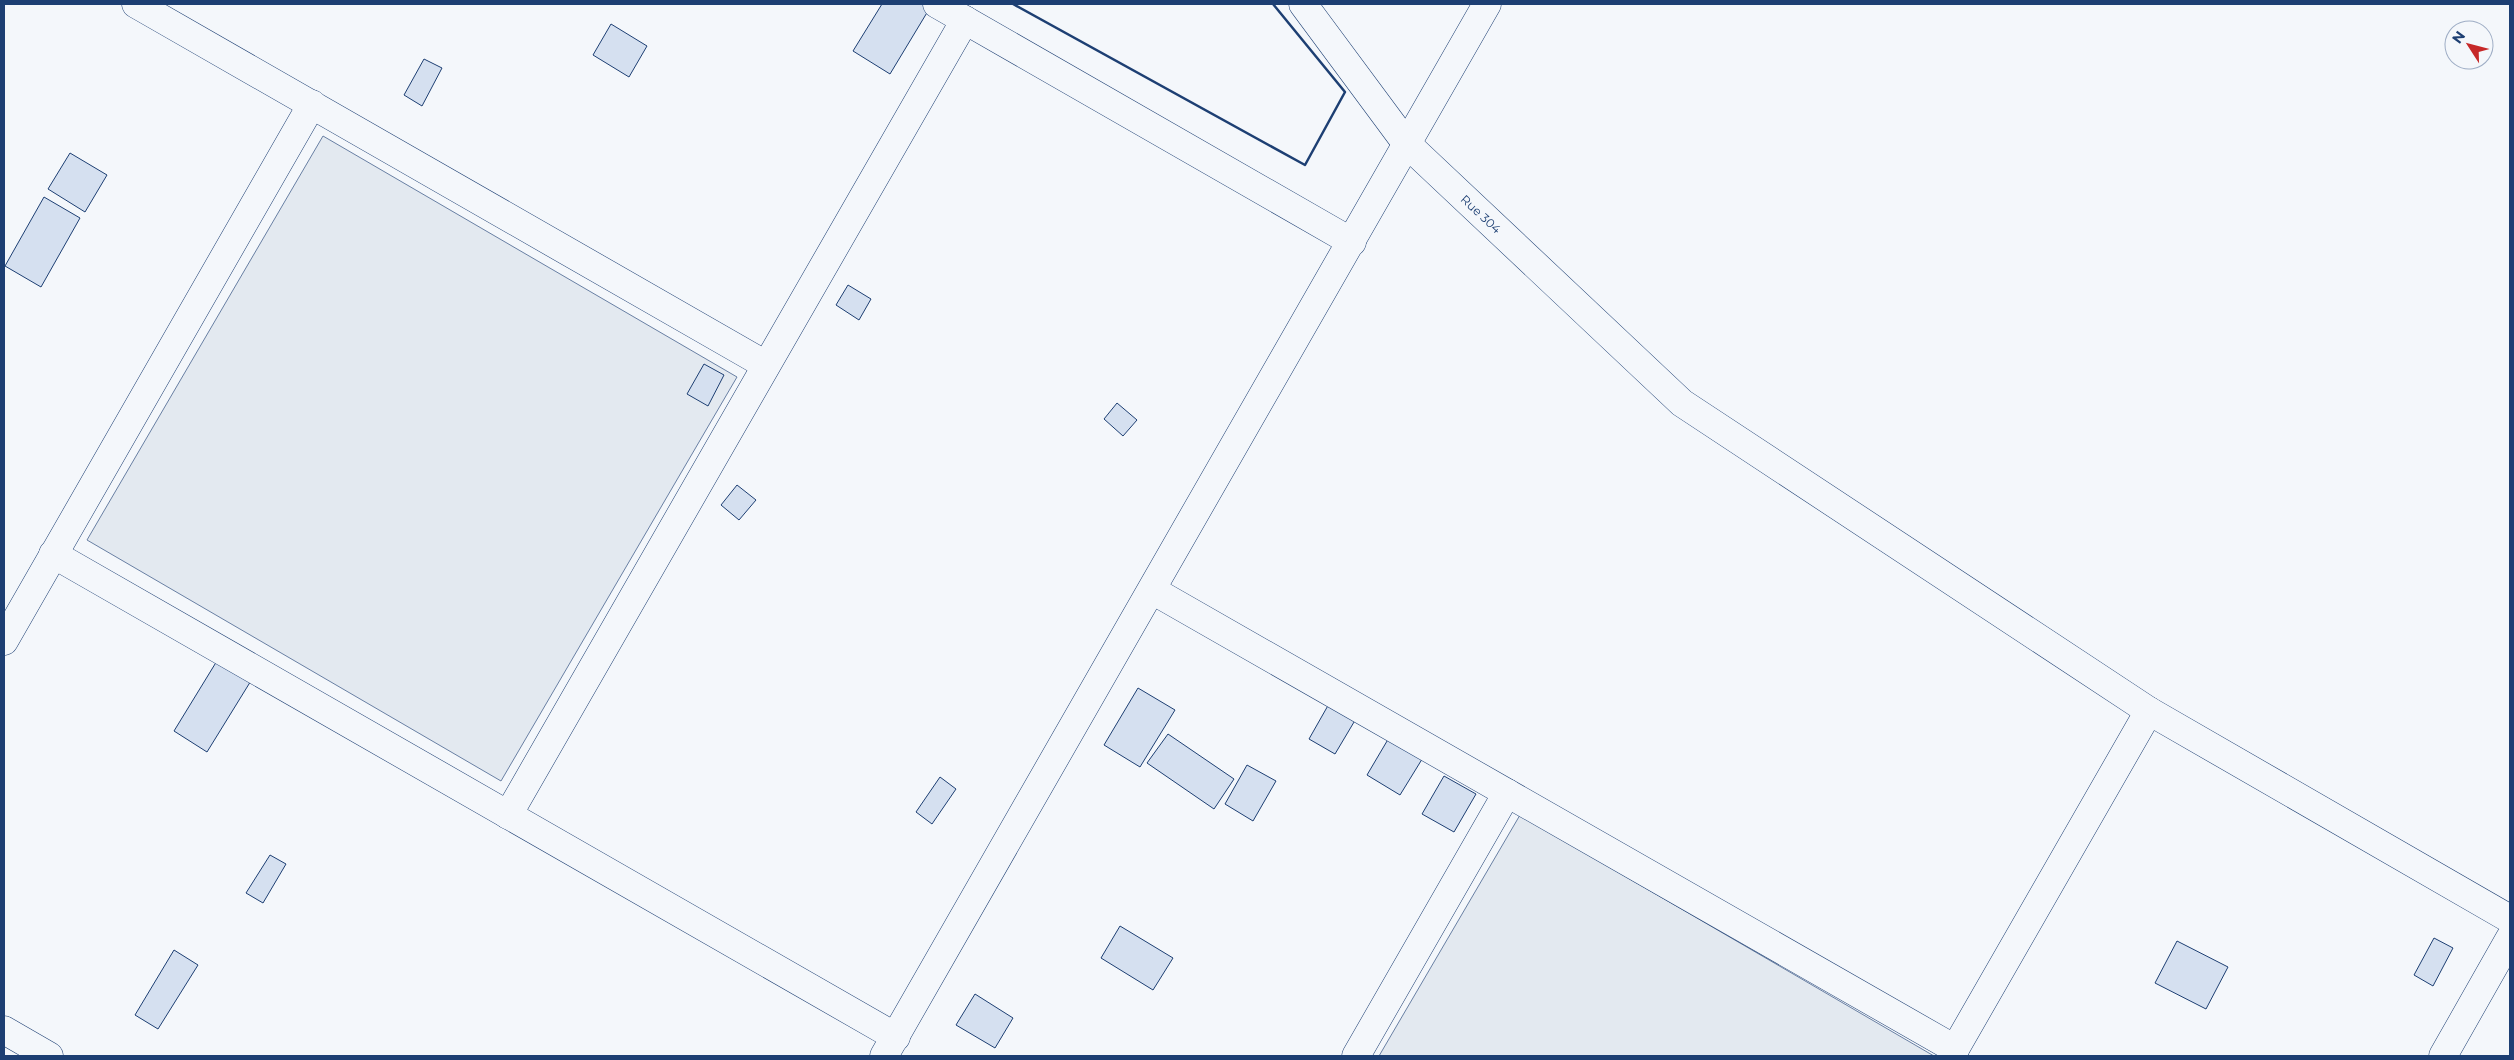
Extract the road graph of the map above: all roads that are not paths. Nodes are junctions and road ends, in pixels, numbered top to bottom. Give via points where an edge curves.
1 (136, 4) edge
2 (937, 4) edge
3 (1303, 4) edge
4 (1487, 4) edge
5 (965, 20) junction
6 (312, 104) junction
7 (1406, 144) junction
8 (1352, 242) junction
9 (766, 365) junction
10 (54, 554) junction
11 (1152, 590) junction
12 (4, 641) edge
13 (2149, 711) junction
14 (1507, 793) junction
15 (508, 815) junction
16 (2510, 918) edge
17 (2510, 938) edge
18 (4, 1030) edge
19 (890, 1046) edge
20 (1953, 1053) edge
21 (49, 1056) edge
22 (1356, 1056) edge
23 (2442, 1056) edge

1 - 6 street
2 - 5 street
3 - 7 street, Rue 304
4 - 7 street
5 - 8 street
5 - 9 street
6 - 9 street
6 - 10 street
7 - 8 street
7 - 13 street, Rue 304 via 1682,403
8 - 11 street
9 - 15 street
10 - 12 street
10 - 15 street
11 - 14 street
11 - 19 street
13 - 16 street, Rue 304
13 - 20 street
14 - 20 street
14 - 22 street
15 - 19 street
17 - 23 street
18 - 21 street

